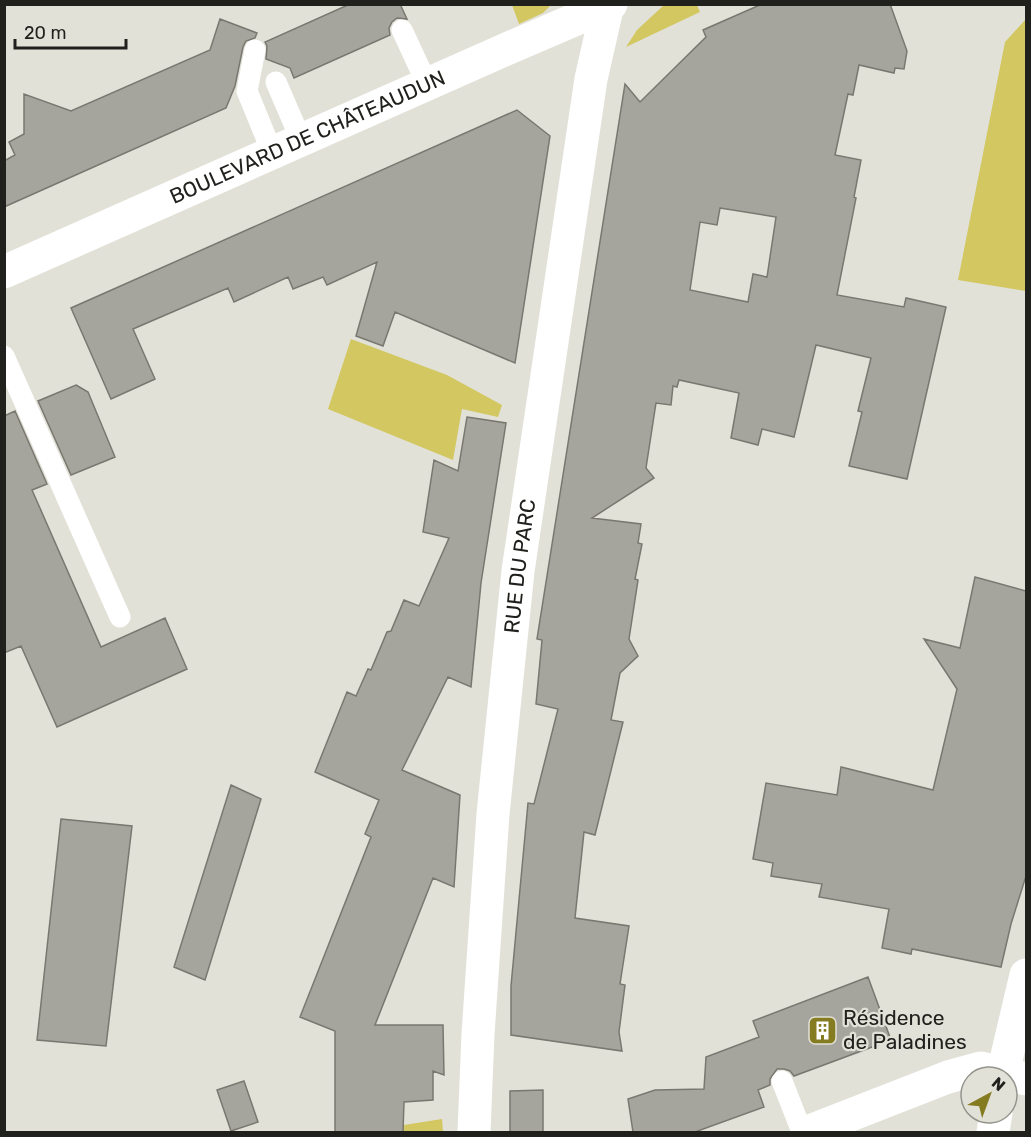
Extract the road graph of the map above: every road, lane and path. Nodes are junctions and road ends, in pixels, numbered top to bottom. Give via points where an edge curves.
1 (609, 5) edge
2 (402, 30) dead end
3 (254, 53) dead end
4 (276, 82) dead end
5 (427, 84) junction
6 (286, 146) junction
7 (4, 272) edge
8 (4, 356) edge
9 (120, 617) dead end
10 (1026, 975) edge
11 (1013, 1065) edge
12 (959, 1074) edge
13 (782, 1081) dead end
14 (474, 1132) edge
15 (802, 1132) edge
16 (807, 1132) edge

1 - 5 street, BOULEVARD DE CHÂTEAUDUN
1 - 14 street, RUE DU PARC via 590,86 518,571 493,814
2 - 5 lane
3 - 6 lane via 247,91
4 - 6 lane
5 - 6 street, BOULEVARD DE CHÂTEAUDUN
6 - 7 street, BOULEVARD DE CHÂTEAUDUN
8 - 9 lane
10 - 11 street
12 - 16 street
13 - 15 lane

